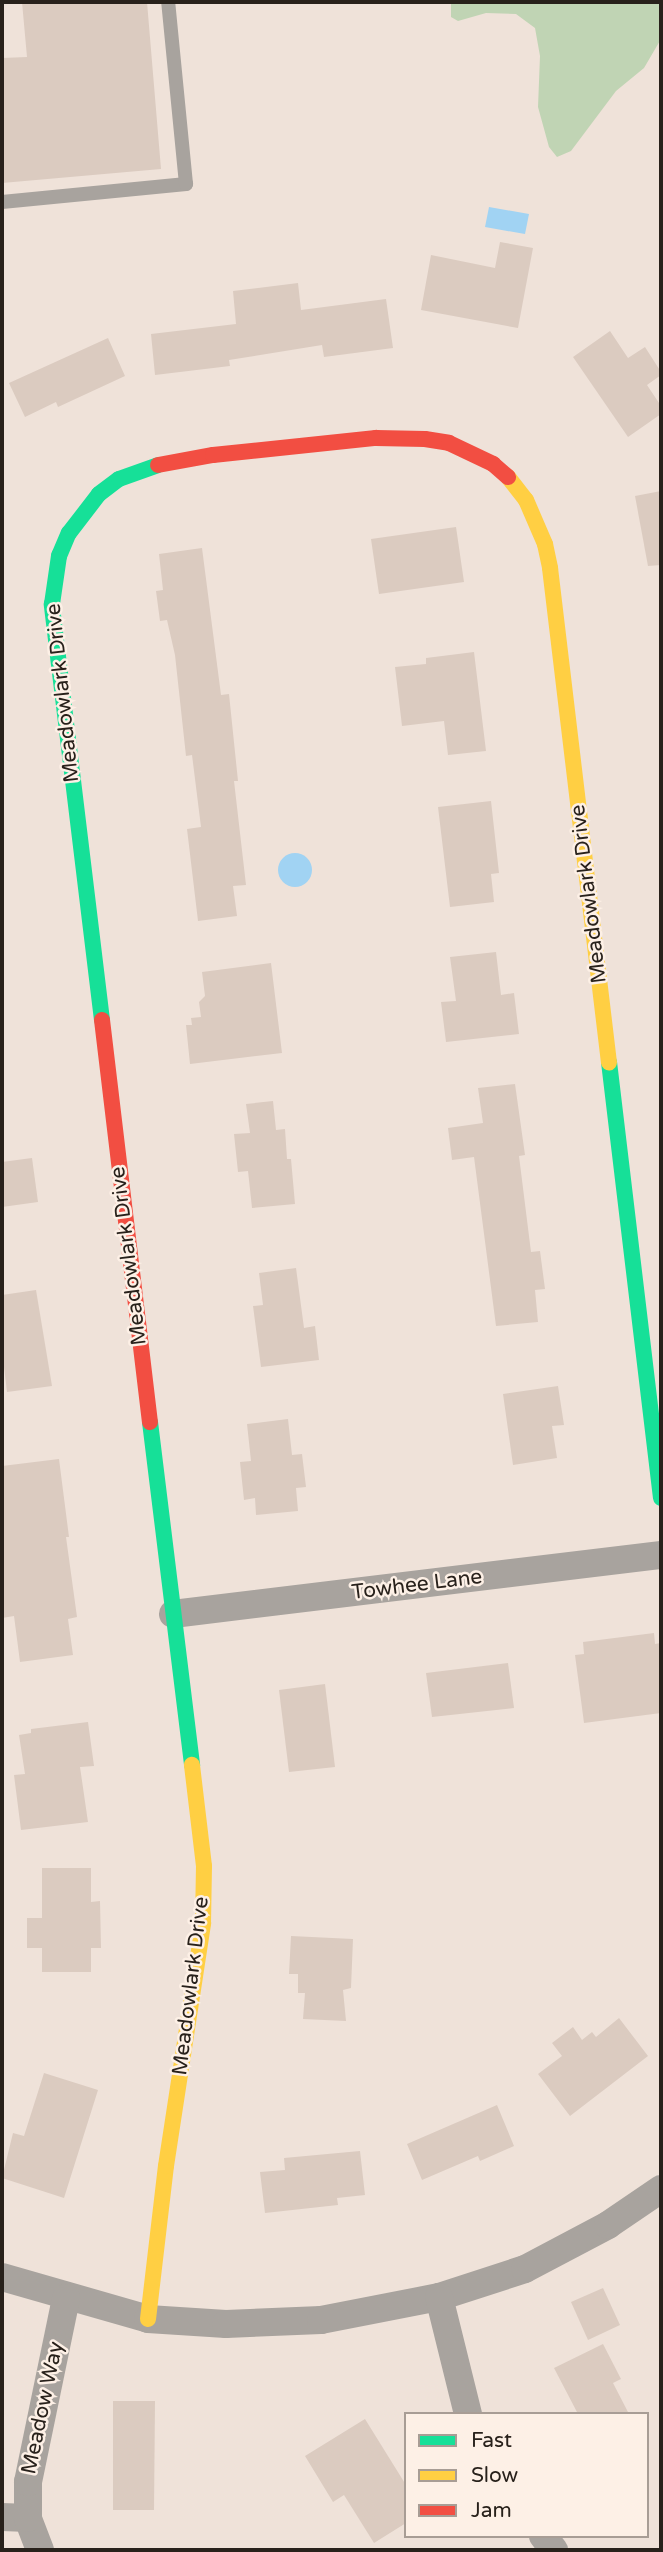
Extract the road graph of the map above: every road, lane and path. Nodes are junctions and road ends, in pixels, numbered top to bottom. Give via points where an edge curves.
1 (168, 2) edge
2 (2, 202) edge
3 (661, 1498) edge
4 (661, 1555) edge
5 (173, 1614) junction
6 (661, 2189) edge
7 (2, 2277) edge
8 (439, 2297) junction
9 (66, 2298) junction
10 (148, 2319) junction
11 (468, 2412) edge
12 (15, 2518) edge
13 (40, 2550) edge

1 - 2 lane via 186,184
3 - 5 street, Meadowlark Drive via 550,568 526,500 493,464 449,443 425,439 376,438 165,462 120,479 82,512 59,556 52,604
4 - 5 street, Towhee Lane
5 - 10 street, Meadowlark Drive via 204,1866 203,1923
6 - 8 street via 567,2249 525,2269
7 - 9 street
8 - 10 street via 321,2320 226,2324
8 - 11 street
9 - 10 street
9 - 12 street, Meadow Way via 28,2482
12 - 13 street, Meadow Way

